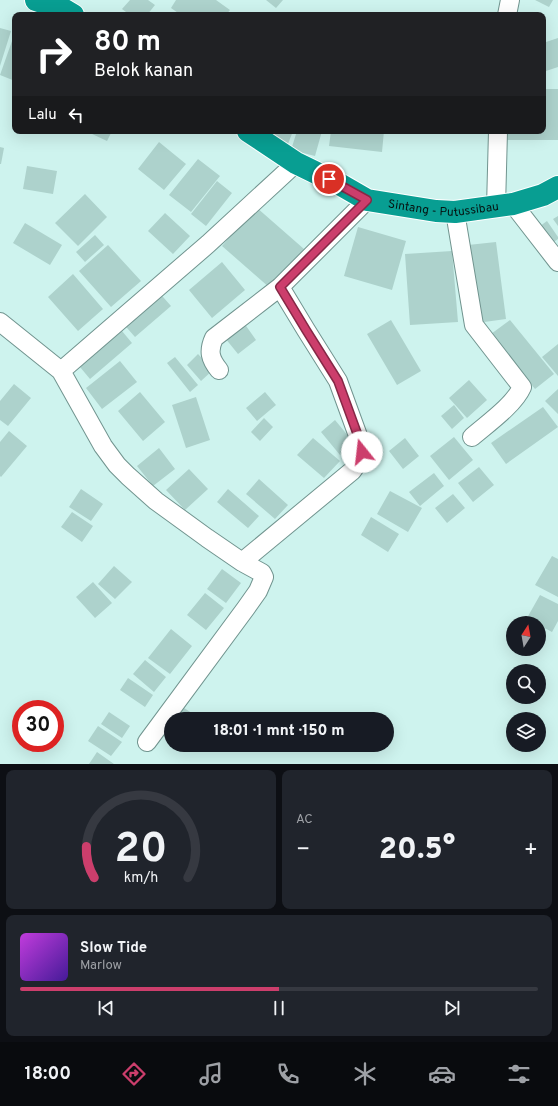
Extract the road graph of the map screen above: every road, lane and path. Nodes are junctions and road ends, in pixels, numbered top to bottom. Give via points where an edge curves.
1 (36, 0) edge
2 (510, 0) edge
3 (68, 8) edge
4 (508, 12) edge
5 (252, 134) edge
6 (498, 134) edge
7 (296, 163) junction
8 (558, 187) edge
9 (367, 200) junction
10 (504, 206) junction
11 (455, 212) junction
12 (558, 262) edge
13 (280, 287) junction
14 (0, 322) edge
15 (218, 370) dead end
16 (61, 371) junction
17 (472, 437) dead end
18 (242, 562) junction
19 (147, 742) dead end

1 - 3 highway
2 - 4 street
5 - 7 highway, Sintang - Putussibau
6 - 10 street
7 - 9 highway, Sintang - Putussibau
7 - 16 street via 208,244
8 - 10 highway, Sintang - Putussibau via 543,195
9 - 11 highway, Sintang - Putussibau
9 - 13 street
10 - 11 highway, Sintang - Putussibau
10 - 12 street
11 - 17 street via 474,325 522,387 510,404
13 - 15 street via 214,338 211,361
13 - 18 street via 338,381 362,452 360,461 352,471
14 - 16 street
16 - 18 street via 103,446 117,465 156,501
18 - 19 street via 262,573 264,577 258,591

